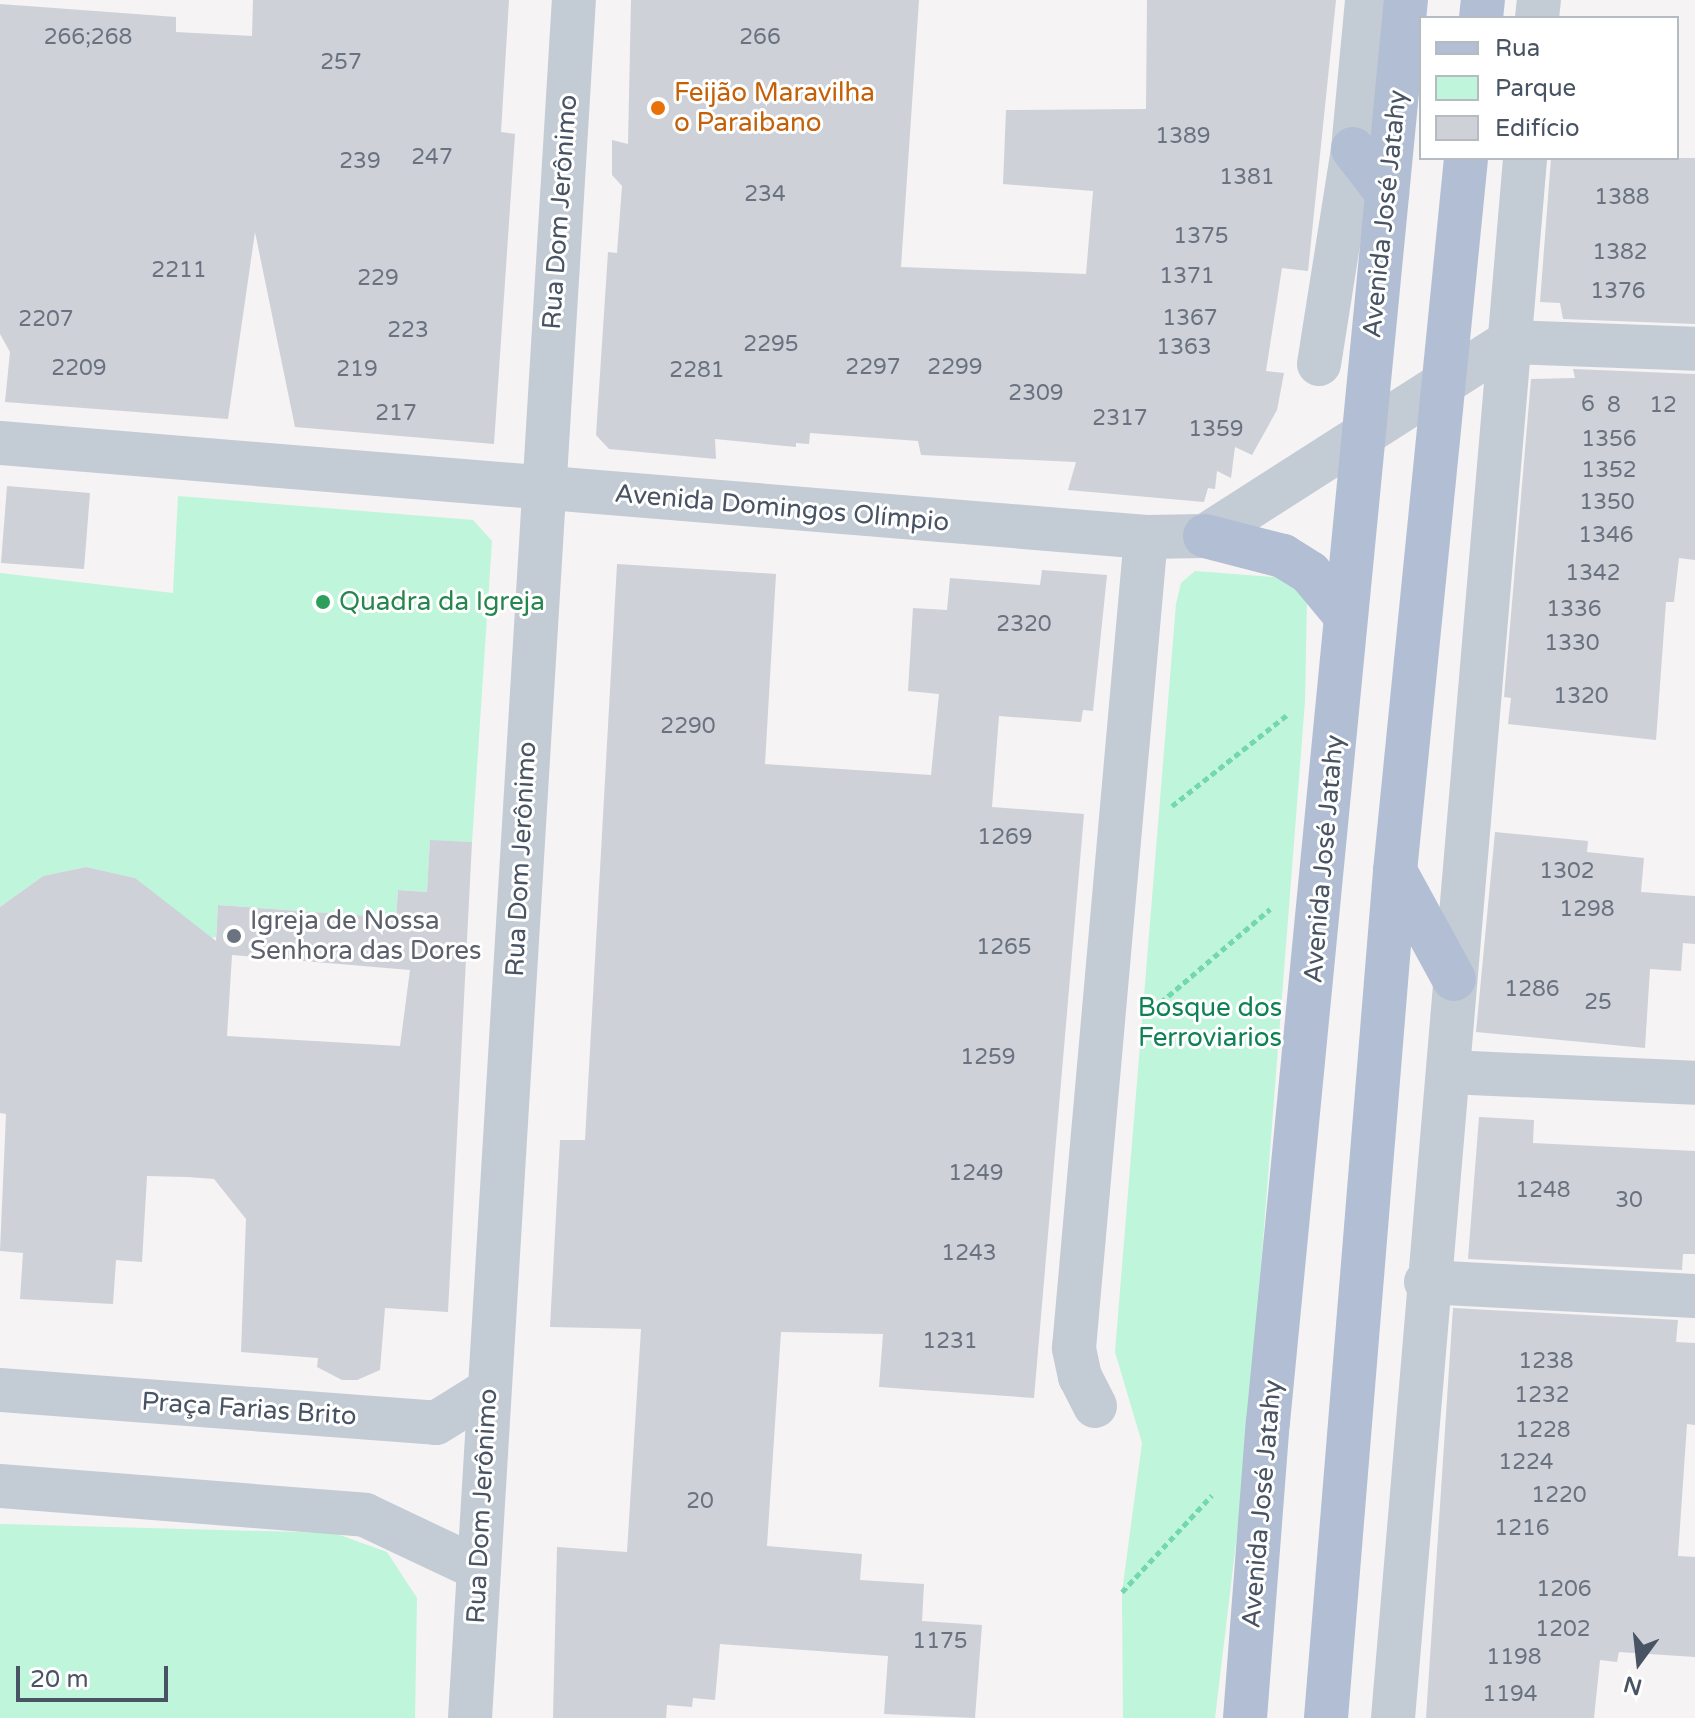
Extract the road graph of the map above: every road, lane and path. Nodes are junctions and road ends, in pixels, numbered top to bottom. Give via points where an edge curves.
1 (574, 0) edge
2 (1367, 0) edge
3 (1406, 0) edge
4 (1353, 149) junction
5 (1466, 160) edge
6 (1525, 160) edge
7 (1387, 193) junction
8 (1508, 342) junction
9 (1695, 349) edge
10 (1319, 364) dead end
11 (1444, 383) junction
12 (1363, 435) junction
13 (0, 443) edge
14 (543, 489) junction
15 (1205, 536) junction
16 (1146, 537) junction
17 (1344, 614) junction
18 (1292, 710) dead end
19 (1159, 817) dead end
20 (1395, 871) junction
21 (1278, 902) dead end
22 (1454, 979) junction
23 (1142, 1018) dead end
24 (1448, 1072) junction
25 (1695, 1083) edge
26 (1426, 1282) junction
27 (1695, 1296) edge
28 (0, 1390) edge
29 (489, 1390) junction
30 (1095, 1406) dead end
31 (0, 1486) edge
32 (1215, 1492) dead end
33 (479, 1569) junction
34 (1122, 1592) dead end
35 (470, 1718) edge
36 (1245, 1718) edge
37 (1326, 1718) edge
38 (1393, 1718) edge

1 - 14 street, Rua Dom Jerônimo
2 - 4 street, Avenida José Jatahy
3 - 7 main road, Avenida José Jatahy
4 - 7 main road
4 - 10 street, Avenida José Jatahy
5 - 11 main road
6 - 8 street
7 - 12 main road, Avenida José Jatahy
8 - 9 street
8 - 11 street
8 - 22 street
11 - 12 street
11 - 20 main road
12 - 15 street
12 - 17 main road, Avenida José Jatahy
13 - 14 street, Avenida Domingos Olímpio
14 - 16 street, Avenida Domingos Olímpio
14 - 29 street, Rua Dom Jerônimo
15 - 16 street, Avenida Domingos Olímpio
15 - 17 main road via 1283,556 1310,573
16 - 30 street via 1074,1348 1080,1377
17 - 36 main road, Avenida José Jatahy
18 - 19 path
20 - 22 main road
20 - 37 main road
21 - 23 path
22 - 24 street
24 - 25 street
24 - 26 street
26 - 27 street
26 - 38 street
28 - 29 street, Praça Farias Brito via 436,1423
29 - 33 street, Rua Dom Jerônimo
31 - 33 street via 365,1515
32 - 34 path
33 - 35 street, Rua Dom Jerônimo

